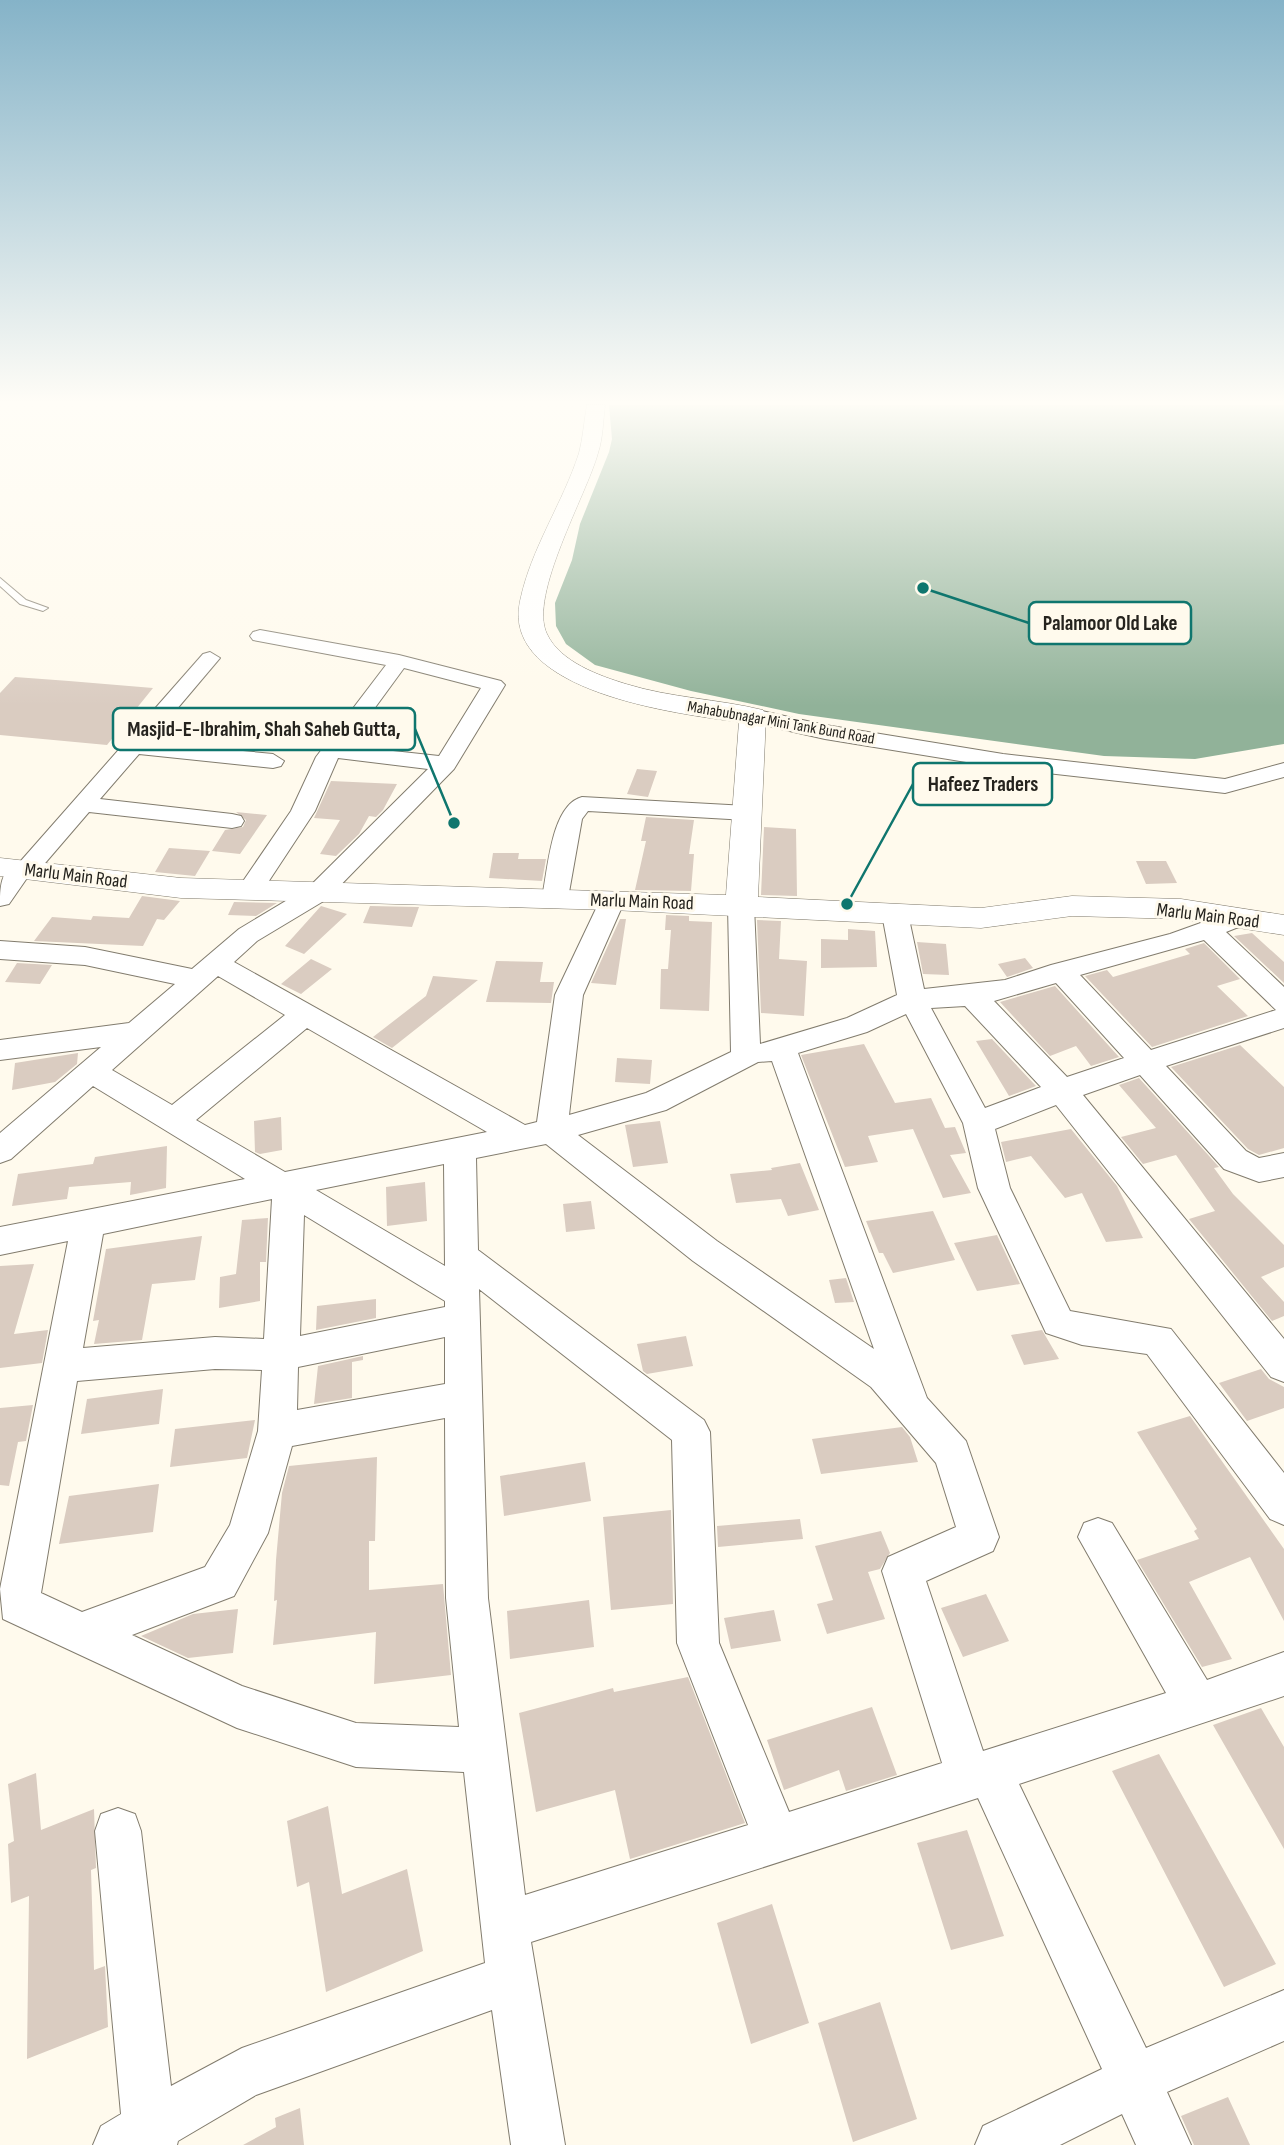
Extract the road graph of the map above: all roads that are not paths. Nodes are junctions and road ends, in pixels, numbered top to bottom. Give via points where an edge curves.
1 (567, 505) edge
2 (0, 581) edge
3 (43, 608) dead end
4 (260, 636) dead end
5 (210, 658) dead end
6 (399, 661) junction
7 (753, 716) junction
8 (133, 747) junction
9 (332, 751) junction
10 (273, 761) dead end
11 (446, 764) junction
12 (1284, 769) edge
13 (83, 804) junction
14 (747, 813) junction
15 (232, 821) dead end
16 (15, 869) edge
17 (250, 890) junction
18 (318, 893) junction
19 (0, 898) edge
20 (555, 898) junction
21 (612, 900) junction
22 (741, 906) junction
23 (895, 914) junction
24 (1223, 924) junction
25 (1284, 925) edge
26 (0, 950) edge
27 (206, 971) junction
28 (1061, 971) junction
29 (974, 998) junction
30 (912, 999) junction
31 (1284, 1003) edge
32 (305, 1014) junction
33 (1284, 1018) edge
34 (135, 1032) junction
35 (782, 1048) junction
36 (0, 1050) edge
37 (746, 1057) junction
38 (1147, 1062) junction
39 (91, 1071) junction
40 (1062, 1091) junction
41 (174, 1121) junction
42 (978, 1123) junction
43 (536, 1134) junction
44 (460, 1149) junction
45 (0, 1151) edge
46 (1284, 1165) edge
47 (284, 1187) junction
48 (88, 1223) junction
49 (0, 1241) edge
50 (462, 1290) junction
51 (281, 1355) junction
52 (62, 1366) junction
53 (1284, 1366) edge
54 (464, 1398) junction
55 (914, 1411) junction
56 (277, 1431) junction
57 (1284, 1506) edge
58 (1098, 1537) dead end
59 (9, 1602) edge
60 (79, 1634) junction
61 (1284, 1674) edge
62 (1198, 1704) junction
63 (485, 1751) junction
64 (979, 1774) junction
65 (117, 1831) dead end
66 (777, 1839) junction
67 (504, 1926) junction
68 (512, 1978) junction
69 (1284, 2015) edge
70 (1134, 2081) junction
71 (140, 2139) edge
72 (538, 2145) edge
73 (1002, 2145) edge
74 (1164, 2145) edge

1 - 7 street, Mahabubnagar Mini Tank Bund Road via 531,603 534,635 571,671 608,687 665,702
2 - 3 lane via 23,602
4 - 6 street
5 - 8 street
6 - 9 street
6 - 11 street via 494,685
7 - 12 street, Mahabubnagar Mini Tank Bund Road via 1003,761 1225,786
7 - 14 street
8 - 10 street
8 - 13 street
9 - 11 street
9 - 17 street via 303,811
11 - 18 street
13 - 15 street
13 - 16 street
14 - 20 street via 582,804 570,817
14 - 22 street
16 - 17 street, Marlu Main Road via 181,888
16 - 19 street
17 - 18 street, Marlu Main Road
18 - 20 street, Marlu Main Road
18 - 27 street via 248,935
20 - 21 street, Marlu Main Road
21 - 22 street, Marlu Main Road
21 - 43 street via 569,995
22 - 23 street, Marlu Main Road
22 - 37 street
23 - 24 street, Marlu Main Road via 981,918 1072,906 1181,909
23 - 30 street
24 - 25 street, Marlu Main Road
24 - 28 street via 1140,952
24 - 31 street
26 - 27 street
27 - 32 street
27 - 34 street
28 - 29 street via 1013,990
28 - 38 street
29 - 30 street
29 - 40 street
30 - 35 street via 857,1025
30 - 42 street
32 - 41 street
32 - 43 street
33 - 38 street
34 - 36 street
34 - 39 street
35 - 37 street
35 - 55 street
37 - 43 street via 655,1102
38 - 40 street
38 - 46 street via 1235,1160 1264,1173
39 - 41 street
39 - 45 street
40 - 42 street
40 - 53 street
41 - 47 street
42 - 57 street via 994,1188 1058,1322 1082,1330 1158,1340
43 - 44 street
43 - 55 street via 884,1376
44 - 47 street
44 - 50 street
47 - 48 street
47 - 50 street
47 - 51 street
48 - 49 street
48 - 52 street
50 - 51 street
50 - 54 street
50 - 66 street via 691,1432 698,1643
51 - 52 street via 215,1353
51 - 56 street
52 - 59 street
54 - 56 street
54 - 63 street via 467,1598
55 - 64 street via 952,1454 979,1537 902,1571
56 - 60 street via 248,1533 219,1582
58 - 62 street
59 - 60 street
60 - 63 street via 237,1706 356,1745
61 - 62 street
62 - 64 street
63 - 67 street
64 - 66 street
64 - 70 street
65 - 71 street
66 - 67 street
67 - 68 street
68 - 71 street via 243,2074
68 - 72 street
69 - 70 street
70 - 73 street
70 - 74 street

